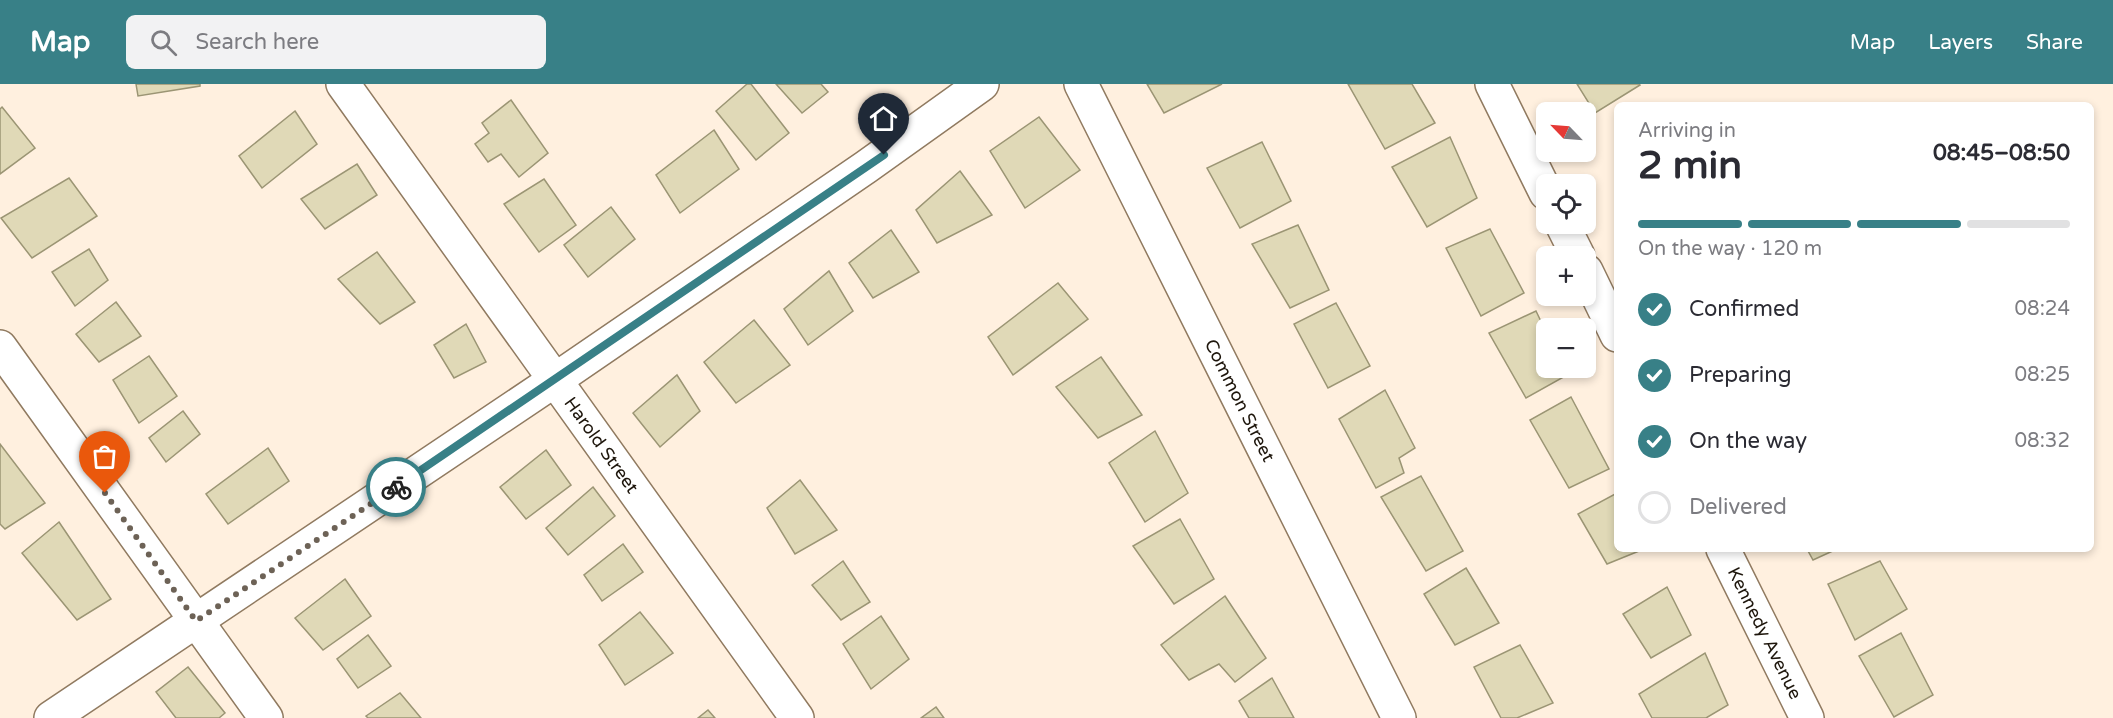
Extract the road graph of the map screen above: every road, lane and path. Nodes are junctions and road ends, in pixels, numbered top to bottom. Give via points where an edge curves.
1 (343, 84) edge
2 (982, 84) edge
3 (1081, 84) edge
4 (1492, 84) edge
5 (1537, 174) edge
6 (1596, 292) edge
7 (1614, 329) edge
8 (0, 347) edge
9 (555, 380) junction
10 (1724, 552) edge
11 (196, 621) junction
12 (51, 718) edge
13 (266, 718) edge
14 (797, 718) edge
15 (1399, 718) edge
16 (1807, 718) edge

1 - 9 street, Harold Street
2 - 9 street
3 - 15 street, Common Street
4 - 5 street
6 - 7 street
8 - 11 street
9 - 11 street
9 - 14 street, Harold Street
10 - 16 street, Kennedy Avenue
11 - 12 street
11 - 13 street

